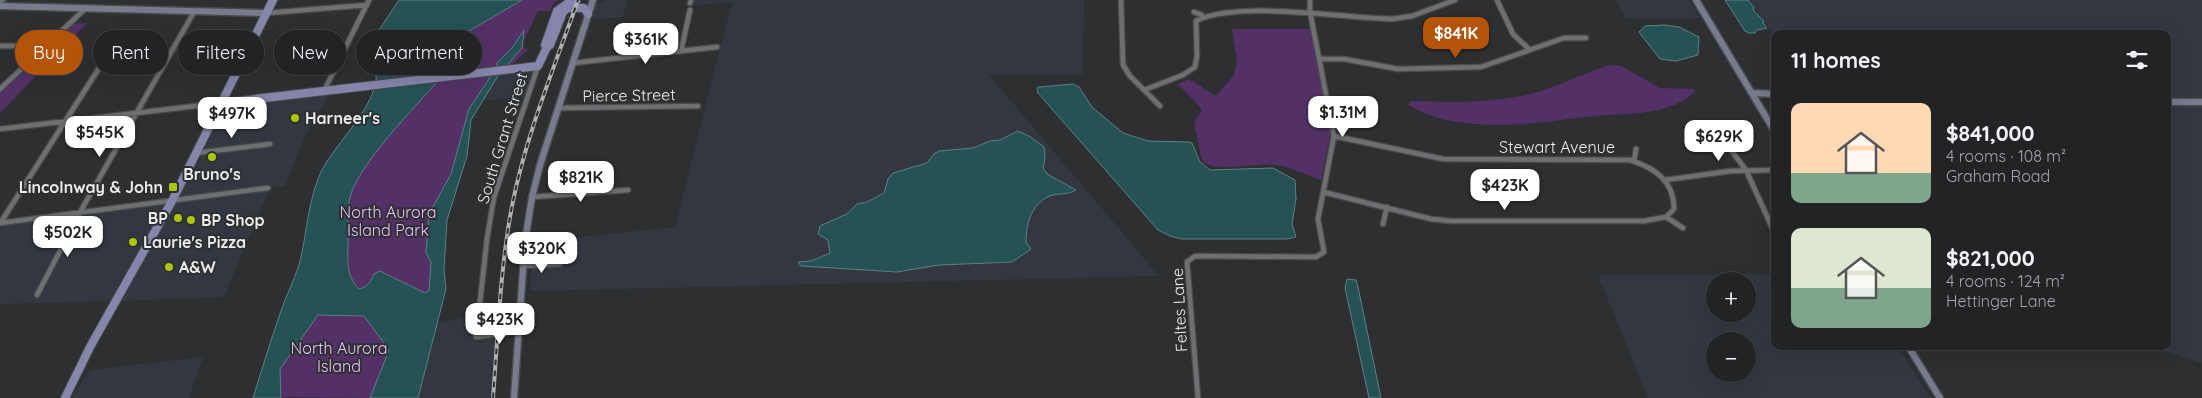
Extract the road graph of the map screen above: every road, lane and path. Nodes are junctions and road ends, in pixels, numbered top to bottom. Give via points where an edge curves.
1 (273, 0) edge
2 (369, 0) edge
3 (593, 0) edge
4 (1121, 0) edge
5 (1310, 0) edge
6 (1455, 0) edge
7 (1497, 0) edge
8 (1696, 0) edge
9 (578, 1) edge
10 (1, 3) edge
11 (367, 5) junction
12 (86, 8) junction
13 (569, 8) junction
14 (690, 10) dead end
15 (194, 12) junction
16 (1194, 12) dead end
17 (1310, 12) junction
18 (267, 13) junction
19 (588, 14) junction
20 (1202, 15) junction
21 (62, 30) edge
22 (1586, 38) dead end
23 (0, 46) edge
24 (15, 46) edge
25 (547, 47) junction
26 (717, 47) dead end
27 (1530, 50) junction
28 (681, 51) junction
29 (1320, 59) junction
30 (573, 63) junction
31 (538, 66) junction
32 (15, 75) edge
33 (95, 75) edge
34 (1, 88) edge
35 (1144, 90) junction
36 (324, 91) junction
37 (1752, 94) junction
38 (1771, 94) edge
39 (2171, 102) edge
40 (2202, 102) edge
41 (221, 103) junction
42 (698, 106) dead end
43 (1160, 106) dead end
44 (560, 108) junction
45 (137, 113) junction
46 (66, 121) junction
47 (1771, 125) edge
48 (0, 129) edge
49 (1715, 129) dead end
50 (1334, 136) junction
51 (270, 144) dead end
52 (1636, 149) dead end
53 (196, 153) junction
54 (1634, 161) junction
55 (1746, 170) junction
56 (1771, 170) edge
57 (1665, 180) junction
58 (268, 188) dead end
59 (628, 190) dead end
60 (1323, 192) junction
61 (532, 197) junction
62 (172, 201) junction
63 (1387, 207) junction
64 (80, 212) junction
65 (1666, 217) junction
66 (1, 223) edge
67 (1383, 224) dead end
68 (1771, 225) edge
69 (1683, 228) dead end
70 (560, 264) dead end
71 (524, 266) junction
72 (37, 295) dead end
73 (520, 331) junction
74 (1910, 350) edge
75 (65, 398) edge
76 (514, 398) edge
77 (1198, 398) edge
78 (1940, 398) edge

1 - 18 main road
2 - 11 street
3 - 19 street
4 - 35 street via 1123,65
5 - 17 street
6 - 17 street via 1398,19
7 - 27 street via 1513,34
8 - 37 street
9 - 13 main road
9 - 25 main road via 566,3 558,11
10 - 12 street
11 - 18 street
11 - 36 street
12 - 15 street
12 - 21 street
13 - 19 main road via 584,8
13 - 25 main road via 563,12
14 - 28 street
15 - 18 street
15 - 45 street
16 - 20 street
17 - 20 street via 1253,8 1219,10
17 - 29 street
18 - 41 main road
19 - 30 street
20 - 35 street via 1195,24 1197,56 1194,67 1183,75
22 - 27 street via 1564,38
23 - 24 street
25 - 31 main road
26 - 28 street
27 - 29 street via 1488,66 1448,68 1398,68 1344,59
28 - 30 street
29 - 50 street
30 - 44 street
31 - 36 main road
31 - 73 street, South Grant Street via 494,198 476,337
32 - 34 street
33 - 46 street
35 - 43 street
36 - 41 main road
37 - 38 street
37 - 47 street
39 - 40 street
41 - 45 street
41 - 53 main road
42 - 44 street, Pierce Street
44 - 61 street
45 - 46 street
45 - 64 street
46 - 48 street
46 - 66 street
49 - 55 street
50 - 54 street, Stewart Avenue via 1443,159
50 - 60 street
51 - 53 street
52 - 54 street
53 - 62 main road
54 - 57 street, Stewart Avenue via 1652,169
55 - 56 street
55 - 57 street
55 - 68 street
57 - 65 street via 1674,204
58 - 62 street
59 - 61 street
60 - 63 street
60 - 77 street, Feltes Lane via 1318,219 1322,255 1195,256 1187,262
61 - 71 street
62 - 64 street
62 - 75 main road
63 - 65 street via 1451,221 1644,221
63 - 67 street
64 - 66 street
64 - 72 street
65 - 69 street
70 - 71 street
71 - 73 street
73 - 76 street
74 - 78 street

